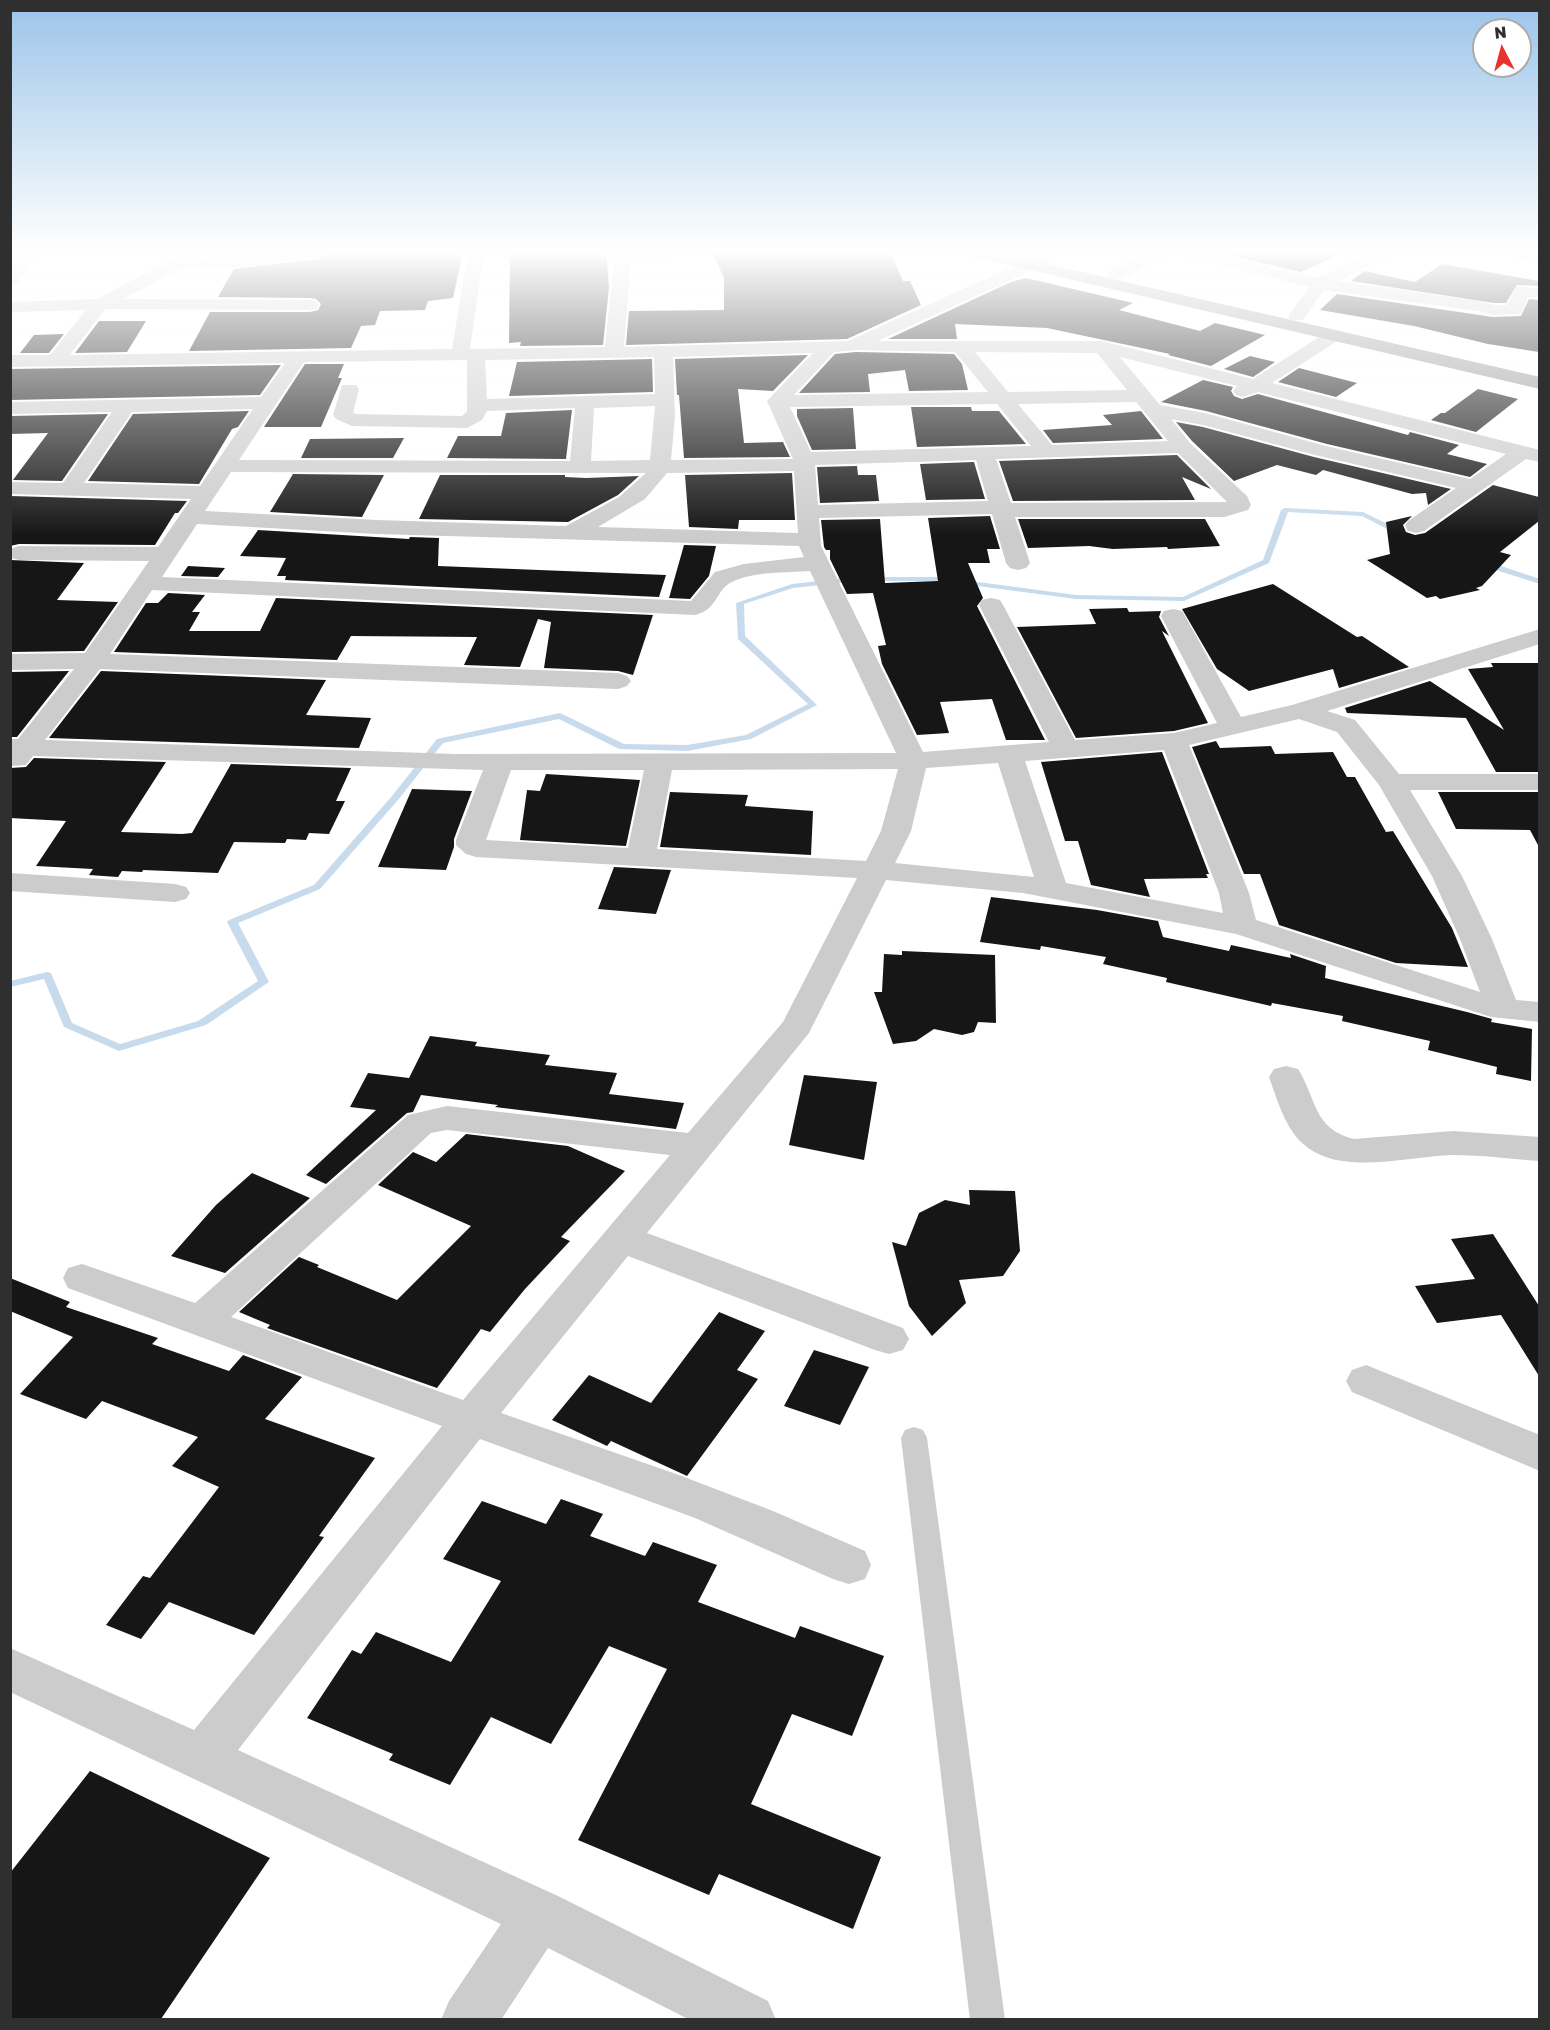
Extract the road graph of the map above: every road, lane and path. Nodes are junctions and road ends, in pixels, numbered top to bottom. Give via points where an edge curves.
1 (66, 347) edge
2 (468, 347) edge
3 (614, 347) edge
4 (829, 347) junction
5 (835, 347) edge
6 (932, 347) edge
7 (961, 347) junction
8 (1102, 347) junction
9 (1316, 347) edge
10 (1380, 347) edge
11 (1432, 347) edge
12 (663, 351) junction
13 (614, 352) junction
14 (468, 353) junction
15 (298, 357) junction
16 (55, 361) junction
17 (10, 362) edge
18 (1539, 371) edge
19 (1539, 383) edge
20 (1255, 386) junction
21 (349, 389) dead end
22 (1001, 398) junction
23 (664, 400) junction
24 (777, 401) junction
25 (585, 402) junction
26 (267, 403) junction
27 (1147, 403) junction
28 (477, 405) junction
29 (126, 406) junction
30 (10, 408) edge
31 (1186, 415) junction
32 (1383, 418) junction
33 (1184, 447) junction
34 (1046, 451) junction
35 (1322, 451) junction
36 (984, 453) junction
37 (1531, 454) edge
38 (804, 462) junction
39 (225, 466) junction
40 (661, 466) junction
41 (580, 467) junction
42 (1473, 486) junction
43 (10, 488) edge
44 (69, 490) junction
45 (206, 493) junction
46 (1001, 509) junction
47 (808, 512) junction
48 (190, 516) junction
49 (1416, 526) dead end
50 (570, 533) junction
51 (810, 540) junction
52 (164, 554) junction
53 (13, 557) edge
54 (1018, 563) dead end
55 (825, 576) junction
56 (144, 583) junction
57 (991, 604) dead end
58 (1173, 616) dead end
59 (1539, 636) edge
60 (93, 661) junction
61 (10, 662) edge
62 (618, 681) dead end
63 (1300, 711) junction
64 (1233, 727) junction
65 (1174, 741) junction
66 (1066, 750) junction
67 (15, 753) edge
68 (1010, 754) junction
69 (660, 761) junction
70 (914, 761) junction
71 (500, 762) junction
72 (1391, 782) junction
73 (1539, 782) edge
74 (641, 858) junction
75 (876, 870) junction
76 (10, 882) edge
77 (1053, 890) junction
78 (175, 893) dead end
79 (1242, 926) junction
80 (1503, 1010) junction
81 (1539, 1012) edge
82 (1286, 1077) dead end
83 (697, 1147) junction
84 (1539, 1149) edge
85 (622, 1239) junction
86 (82, 1278) dead end
87 (201, 1321) junction
88 (889, 1339) dead end
89 (1366, 1381) dead end
90 (471, 1420) junction
91 (914, 1438) dead end
92 (1539, 1454) edge
93 (849, 1565) dead end
94 (10, 1669) edge
95 (202, 1758) junction
96 (539, 1915) junction
97 (468, 2019) edge
98 (749, 2019) edge
99 (988, 2019) edge

1 - 16 street
2 - 14 street
3 - 13 street
4 - 5 street
4 - 12 street
4 - 24 street
6 - 7 street
7 - 8 street
7 - 22 street
8 - 20 street
8 - 27 street
9 - 20 street
10 - 19 highway
11 - 18 highway
12 - 13 street
12 - 23 street
13 - 14 street
14 - 15 street
14 - 28 street
15 - 16 street
15 - 26 street
16 - 17 street
20 - 31 street
20 - 32 street
21 - 28 street via 343,414 352,420 467,422 476,416
22 - 24 street
22 - 27 street
22 - 34 street
23 - 25 street
23 - 40 street
24 - 38 street
25 - 28 street
25 - 41 street
26 - 29 street
26 - 39 street
27 - 31 street
27 - 33 street
29 - 30 street
29 - 44 street
31 - 35 street
32 - 35 street
32 - 37 street
33 - 34 street
33 - 46 street via 1240,505 1224,510
34 - 36 street
35 - 42 street
36 - 38 street
36 - 46 street
37 - 42 street
38 - 40 street
38 - 47 street
39 - 41 street
39 - 45 street
40 - 41 street
40 - 50 street via 656,476 625,503
42 - 49 street
43 - 44 street
44 - 45 street
45 - 48 street
46 - 47 street
46 - 54 street
47 - 51 street
48 - 50 street
48 - 52 street
50 - 51 street
51 - 55 street
52 - 53 street
52 - 56 street
55 - 56 street via 731,574 717,581 705,603 687,608
55 - 70 street
56 - 60 street
57 - 66 street
58 - 64 street
59 - 63 street
60 - 61 street
60 - 62 street
60 - 67 street
63 - 64 street
63 - 72 street via 1346,726
64 - 65 street
65 - 66 street
65 - 79 street via 1234,893
66 - 68 street
67 - 71 street
68 - 70 street
68 - 77 street
69 - 70 street
69 - 71 street
69 - 74 street
70 - 75 street via 896,831
71 - 74 street via 471,845
72 - 73 street
72 - 80 street via 1448,876
74 - 75 street
75 - 77 street
75 - 83 street via 797,1026
76 - 78 street
77 - 79 street
79 - 80 street
80 - 81 street
82 - 84 street via 1308,1130 1339,1148 1354,1151 1454,1143
83 - 85 street
83 - 87 street via 447,1118 420,1123
85 - 88 street
85 - 90 street
86 - 87 street
87 - 90 street
89 - 92 street
90 - 93 street via 731,1512
90 - 95 street
91 - 99 lane
94 - 95 street
95 - 96 street
96 - 97 street
96 - 98 street

